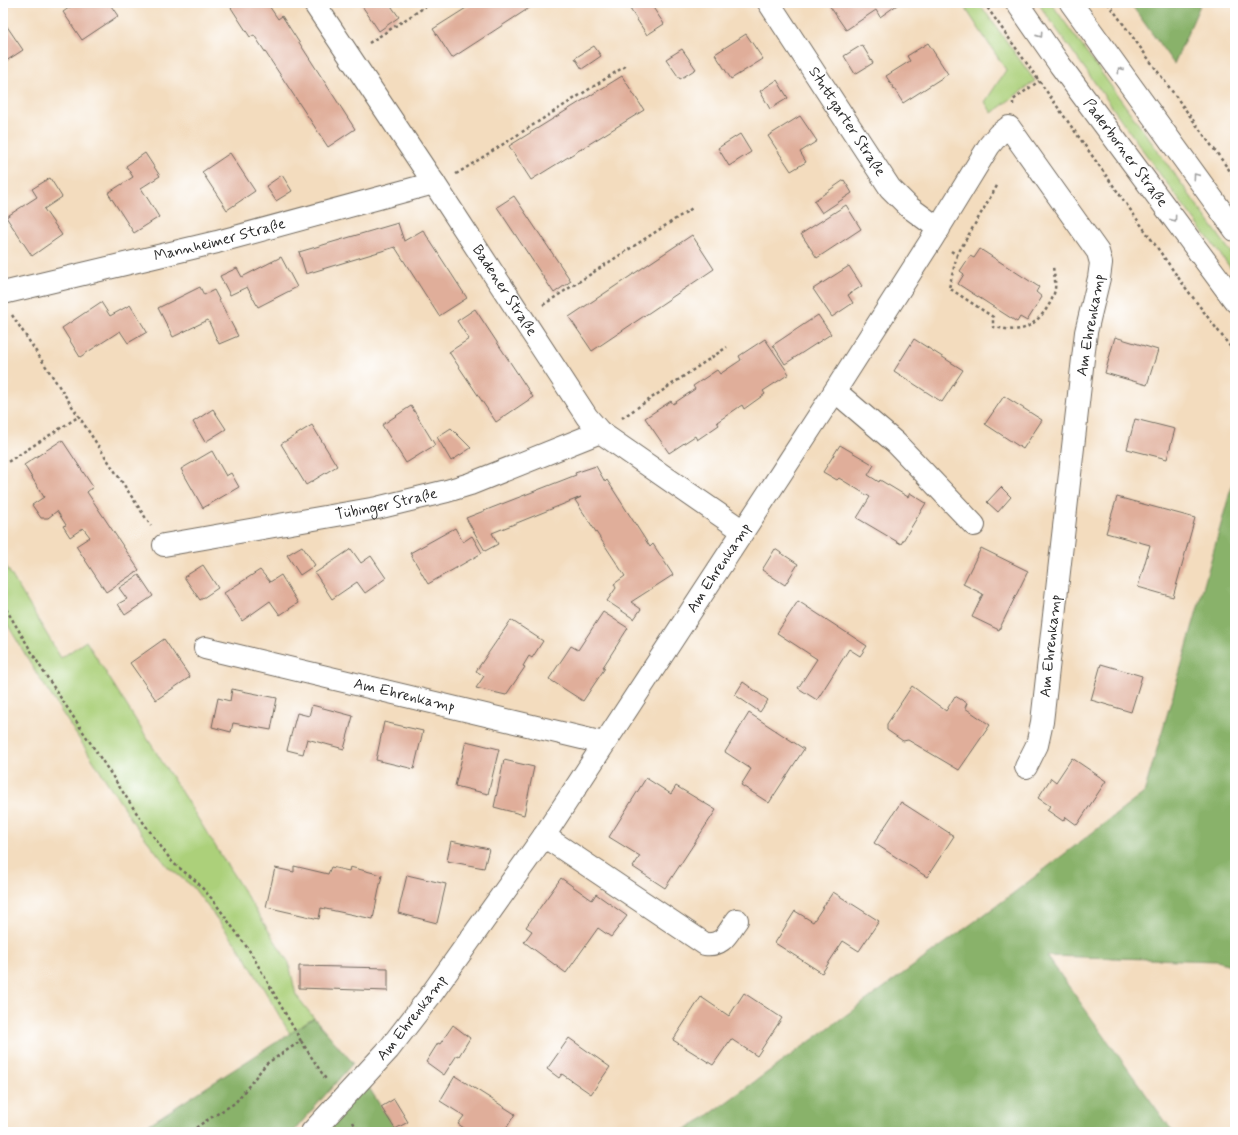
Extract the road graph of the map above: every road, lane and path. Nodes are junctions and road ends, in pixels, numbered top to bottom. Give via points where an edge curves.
1 (314, 3) edge
2 (430, 3) edge
3 (769, 3) edge
4 (984, 3) edge
5 (1017, 3) edge
6 (1071, 3) edge
7 (1108, 3) edge
8 (349, 56) junction
9 (627, 65) dead end
10 (1039, 81) junction
11 (1009, 127) junction
12 (1235, 178) edge
13 (434, 182) junction
14 (694, 207) dead end
15 (939, 229) junction
16 (1235, 230) edge
17 (957, 255) dead end
18 (1053, 267) dead end
19 (3, 293) edge
20 (1235, 301) edge
21 (11, 314) dead end
22 (522, 319) junction
23 (728, 346) dead end
24 (1235, 353) edge
25 (835, 391) junction
26 (78, 417) junction
27 (600, 432) junction
28 (3, 465) edge
29 (974, 525) dead end
30 (743, 531) junction
31 (164, 545) joint
32 (3, 604) edge
33 (205, 648) dead end
34 (603, 743) junction
35 (1026, 767) dead end
36 (544, 836) junction
37 (737, 920) dead end
38 (190, 1132) edge
39 (312, 1132) edge

1 - 8 street, Badener Straße
2 - 8 path
3 - 15 street, Stuttgarter Straße via 890,188 908,207
4 - 10 path
5 -> 20 street, Paderborner Straße
16 -> 6 street
7 - 12 path
8 - 13 street, Badener Straße
9 - 13 path via 461,171
10 - 11 path via 1014,100
10 - 24 path
11 - 15 street, Am Ehrenkamp via 989,146
11 - 35 street, Am Ehrenkamp via 1098,252 1101,264 1100,278 1086,332 1042,722 1037,744
13 - 19 street, Mannheimer Straße via 217,242
13 - 22 street, Badener Straße
14 - 22 path
15 - 25 street, Am Ehrenkamp
17 - 18 path via 949,288 993,317 993,327 1011,330 1031,326 1042,315 1055,290
21 - 26 path
22 - 27 street, Badener Straße via 587,417
23 - 27 path
25 - 29 street via 896,443
25 - 30 street, Am Ehrenkamp
26 - 28 path
26 - 31 path
27 - 30 street, Badener Straße
27 - 31 street, Tübinger Straße via 447,491 377,508
30 - 34 street, Am Ehrenkamp
32 - 38 path via 43,671 140,818 173,863 196,881 213,900 251,953 301,1041 266,1064 235,1104
33 - 34 street, Am Ehrenkamp
34 - 36 street, Am Ehrenkamp
36 - 37 street via 705,944 722,941
36 - 39 street, Am Ehrenkamp via 389,1049

